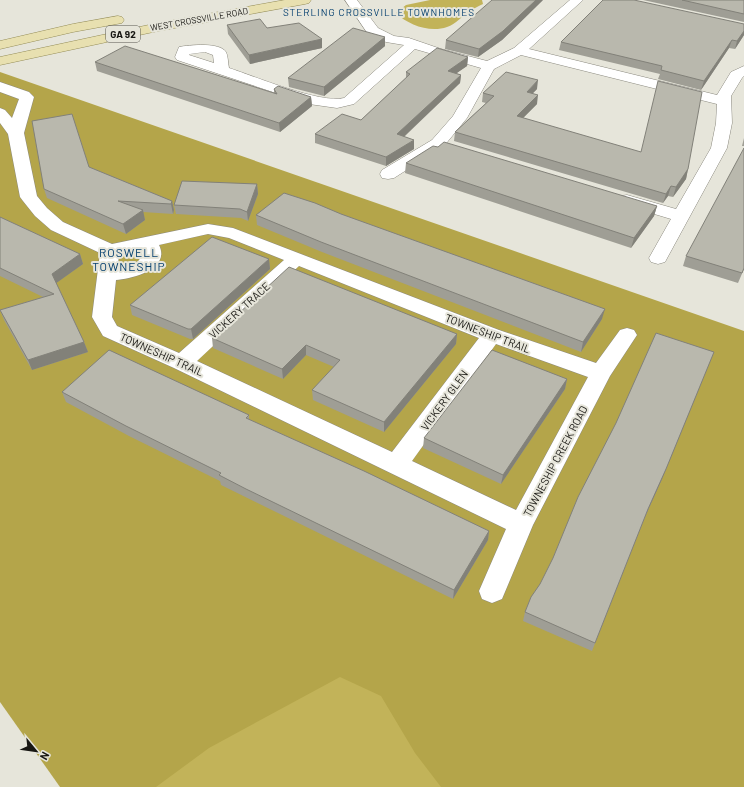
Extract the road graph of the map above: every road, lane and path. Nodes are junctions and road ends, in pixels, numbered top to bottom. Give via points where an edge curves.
1 (305, 0) edge
2 (351, 0) edge
3 (577, 0) edge
4 (134, 17) dead end
5 (408, 42) junction
6 (0, 45) edge
7 (519, 51) junction
8 (182, 57) dead end
9 (6, 59) edge
10 (0, 66) edge
11 (489, 66) junction
12 (744, 70) edge
13 (0, 86) edge
14 (724, 101) junction
15 (0, 113) edge
16 (16, 133) junction
17 (388, 174) dead end
18 (613, 196) edge
19 (681, 216) junction
20 (136, 244) junction
21 (297, 258) junction
22 (658, 258) dead end
23 (109, 259) junction
24 (492, 335) junction
25 (627, 335) dead end
26 (182, 363) junction
27 (602, 374) junction
28 (396, 465) junction
29 (521, 524) junction
30 (492, 591) dead end

1 - 9 main road, WEST CROSSVILLE ROAD / GA 92
2 - 5 street via 373,31 391,40
3 - 7 street
4 - 6 main road, WEST CROSSVILLE ROAD / GA 92
5 - 8 street via 348,101 337,104 314,101
5 - 11 street
7 - 11 street
7 - 14 street
9 - 10 street
11 - 17 street via 446,146
12 - 14 street via 736,75 724,96
13 - 16 street via 4,90 18,92 27,97 21,107
14 - 19 street via 724,123 719,148
15 - 16 street
16 - 23 street via 29,197 57,226
18 - 19 street
19 - 22 street
20 - 21 street, TOWNESHIP TRAIL via 208,229 232,233
20 - 23 street, TOWNESHIP TRAIL
20 - 23 street via 145,243 152,247 150,261 140,268 124,274 114,274
21 - 24 street, TOWNESHIP TRAIL
21 - 26 street, VICKERY TRACE
23 - 26 street, TOWNESHIP TRAIL via 102,317 110,331
24 - 27 street, TOWNESHIP TRAIL
24 - 28 street, VICKERY GLEN
25 - 27 street, TOWNESHIP CREEK ROAD
26 - 28 street, TOWNESHIP TRAIL
27 - 29 street, TOWNESHIP CREEK ROAD
28 - 29 street, TOWNESHIP TRAIL
29 - 30 street, TOWNESHIP CREEK ROAD

